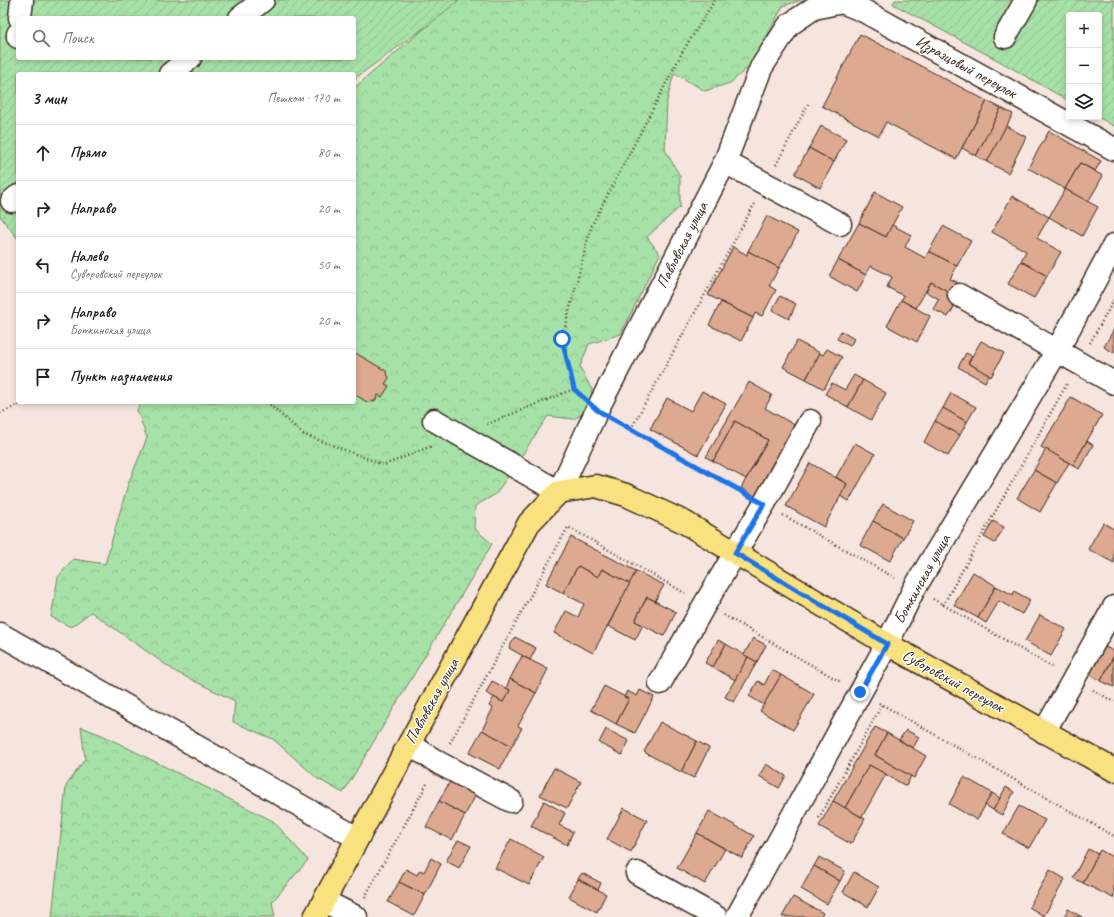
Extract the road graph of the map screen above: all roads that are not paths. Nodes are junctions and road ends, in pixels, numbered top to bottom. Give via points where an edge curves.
1 (22, 0) edge
2 (263, 0) edge
3 (1026, 0) edge
4 (814, 8) joint
5 (20, 16) edge
6 (243, 16) edge
7 (1005, 37) dead end
8 (188, 60) edge
9 (172, 72) edge
10 (1114, 149) edge
11 (725, 162) junction
12 (840, 224) dead end
13 (1114, 245) edge
14 (959, 295) dead end
15 (1057, 351) junction
16 (1114, 383) edge
17 (434, 420) dead end
18 (810, 421) dead end
19 (560, 492) junction
20 (735, 553) junction
21 (1114, 607) edge
22 (0, 634) edge
23 (887, 644) junction
24 (660, 683) dead end
25 (1044, 732) junction
26 (409, 744) junction
27 (1114, 770) edge
28 (511, 801) dead end
29 (357, 838) junction
30 (637, 873) dead end
31 (320, 909) edge
32 (355, 917) edge
33 (716, 917) edge
34 (737, 917) edge

1 - 5 street
2 - 6 street
3 - 7 street
4 - 10 street, Изразцовый переулок via 842,2 864,11
4 - 11 street, Павловская улица via 789,25 762,68
8 - 9 street
11 - 12 street
11 - 19 street, Павловская улица via 597,410
13 - 15 street, Боткинская улица
14 - 15 street
15 - 16 street
15 - 23 street, Боткинская улица via 914,589
17 - 19 street
18 - 20 street
19 - 20 main road, Суворовский переулок via 596,486 626,495 684,522
19 - 26 main road, Павловская улица via 529,523
20 - 23 main road, Суворовский переулок
20 - 24 street
21 - 25 street
22 - 29 street
23 - 25 main road, Суворовский переулок
23 - 34 street, Боткинская улица
25 - 27 main road, Суворовский переулок
26 - 28 street
26 - 29 main road, Павловская улица
29 - 31 main road, Павловская улица
30 - 33 street
31 - 32 street

